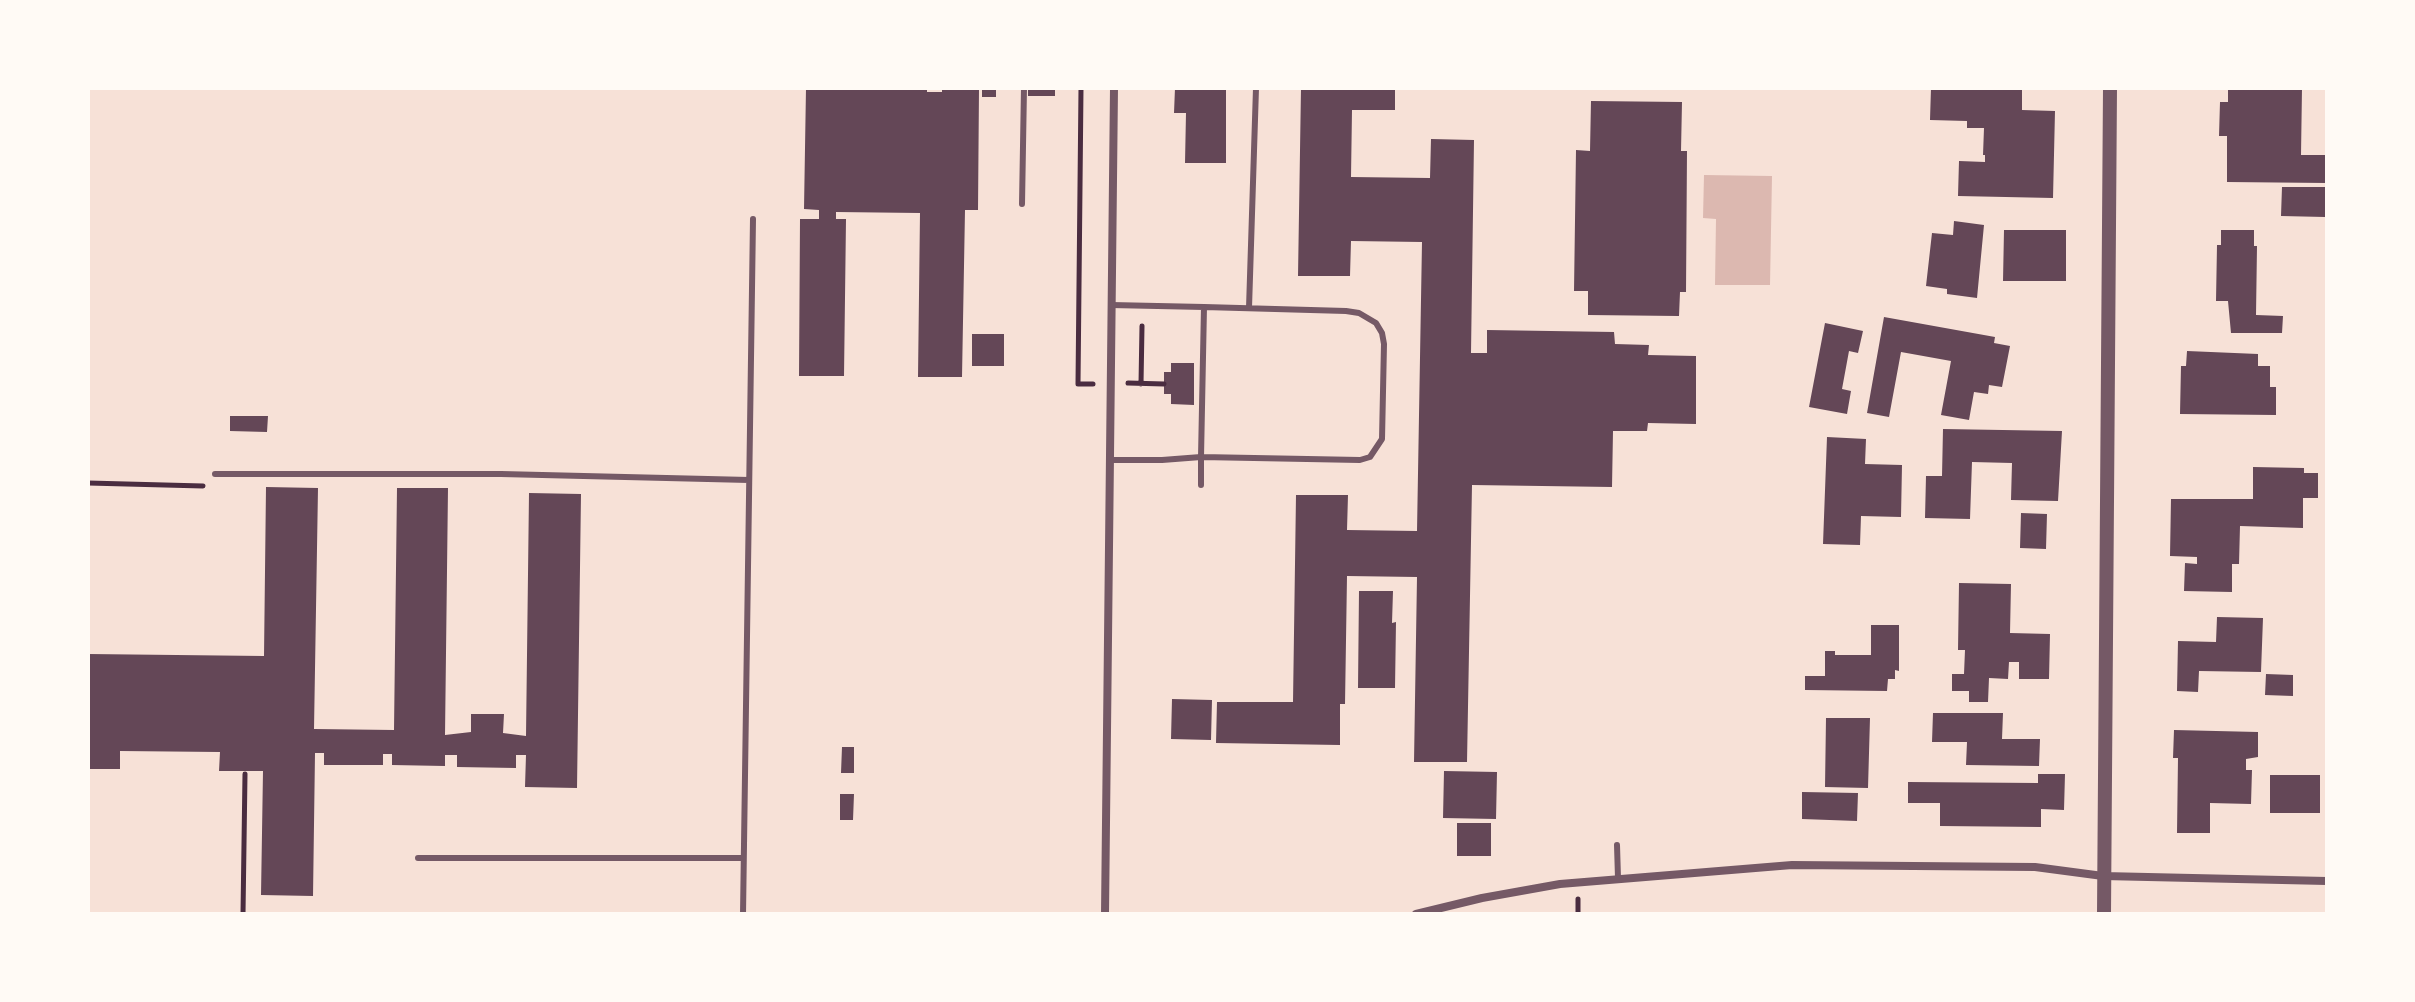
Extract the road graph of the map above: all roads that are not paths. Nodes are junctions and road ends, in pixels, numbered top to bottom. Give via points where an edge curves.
1 (1024, 88) edge
2 (1114, 88) edge
3 (1256, 88) edge
4 (2110, 88) edge
5 (1022, 204) dead end
6 (753, 219) dead end
7 (1111, 305) junction
8 (1204, 307) junction
9 (1249, 308) junction
10 (1201, 457) junction
11 (1111, 460) junction
12 (215, 474) road end
13 (749, 480) junction
14 (1201, 485) dead end
15 (1617, 845) dead end
16 (418, 858) dead end
17 (743, 858) junction
18 (2103, 876) junction
19 (1618, 878) junction
20 (2327, 881) edge
21 (743, 914) edge
22 (1105, 914) edge
23 (1416, 914) edge
24 (2104, 914) edge

1 - 5 lane
2 - 7 street
3 - 9 lane
4 - 18 street
6 - 13 lane
7 - 8 lane
7 - 11 street
8 - 9 lane
8 - 10 lane
9 - 10 lane via 1346,311 1376,323 1384,344 1382,439 1370,457 1360,460
10 - 11 lane
10 - 14 lane
11 - 22 street
12 - 13 lane
13 - 17 lane
15 - 19 lane
16 - 17 lane
17 - 21 lane
18 - 19 street via 2035,867 1792,865
18 - 20 street
18 - 24 street
19 - 23 street via 1560,884

